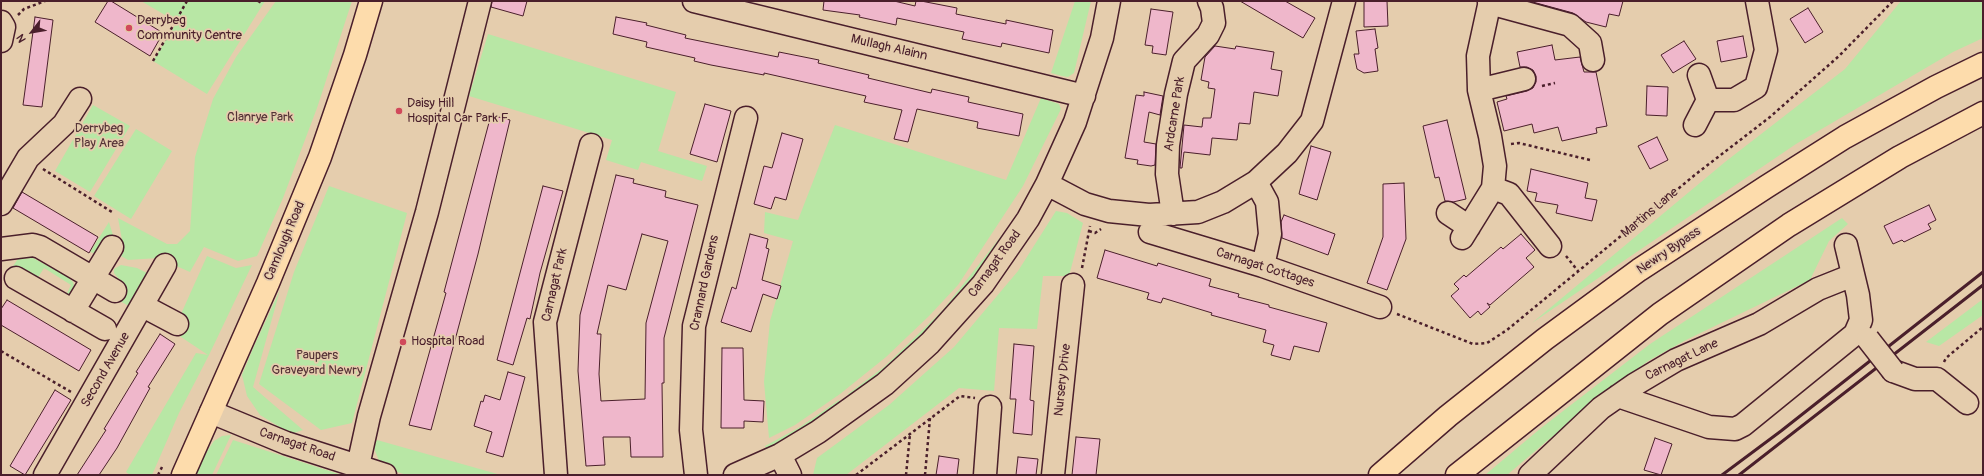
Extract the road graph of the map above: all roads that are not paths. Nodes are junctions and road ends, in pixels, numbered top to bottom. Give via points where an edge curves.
1 (371, 1) edge
2 (480, 1) edge
3 (694, 1) edge
4 (1109, 1) edge
5 (1209, 1) edge
6 (1344, 1) edge
7 (1757, 1) edge
8 (1489, 2) edge
9 (1593, 60) dead end
10 (1983, 64) edge
11 (1699, 76) dead end
12 (1524, 79) dead end
13 (1479, 90) junction
14 (1084, 96) junction
15 (80, 99) dead end
16 (1708, 100) junction
17 (1983, 113) edge
18 (746, 118) dead end
19 (1695, 125) dead end
20 (591, 145) dead end
21 (1256, 182) junction
22 (1047, 184) junction
23 (1493, 188) junction
24 (1, 204) edge
25 (1173, 214) junction
26 (1448, 214) dead end
27 (1150, 232) dead end
28 (1846, 245) dead end
29 (1550, 246) dead end
30 (112, 247) dead end
31 (1, 248) edge
32 (165, 265) dead end
33 (1263, 266) junction
34 (1853, 275) junction
35 (16, 278) dead end
36 (94, 278) junction
37 (1073, 285) road end
38 (114, 291) dead end
39 (143, 306) junction
40 (1380, 307) road end
41 (74, 310) junction
42 (178, 324) dead end
43 (105, 329) dead end
44 (1864, 330) junction
45 (1618, 396) junction
46 (1967, 403) dead end
47 (990, 407) road end
48 (211, 412) junction
49 (780, 454) junction
50 (358, 466) junction
51 (45, 475) edge
52 (184, 475) edge
53 (385, 475) edge
54 (556, 475) edge
55 (696, 475) edge
56 (735, 475) edge
57 (790, 475) edge
58 (985, 475) edge
59 (1053, 475) edge
60 (1380, 475) edge
61 (1457, 475) edge
62 (1530, 475) edge

1 - 48 main road, Camlough Road via 320,157
2 - 50 street via 427,212
3 - 14 street, Mullagh Alainn
4 - 14 street, Carnagat Road via 1102,38
5 - 25 street, Ardcarne Park via 1214,23 1208,35 1184,61 1176,94 1168,145 1167,174
6 - 21 street via 1312,121 1287,154
7 - 16 street via 1766,50 1756,87 1734,100
8 - 9 street via 1570,25 1590,43
8 - 13 street via 1478,56
10 - 60 main road, Newry Bypass via 1845,137 1639,270 1545,339 1448,416
11 - 16 street
12 - 13 street
13 - 23 street via 1495,166
14 - 22 street, Carnagat Road
15 - 24 street via 64,124 28,158
16 - 19 street
17 - 61 main road via 1900,157 1776,234 1660,314
18 - 55 street, Crannard Gardens via 694,326 691,430
20 - 54 street, Carnagat Park via 545,322
21 - 25 street via 1223,202 1198,212
21 - 33 street via 1267,202 1270,234
22 - 25 street via 1109,211 1149,215
22 - 49 street, Carnagat Road via 1028,219 983,284 930,343 885,384 818,432
23 - 26 street via 1465,232
23 - 29 street via 1509,194
27 - 33 street, Carnagat Cottages
28 - 34 street
30 - 36 street
31 - 36 street via 33,245 40,247
32 - 39 street, Second Avenue
33 - 40 street, Carnagat Cottages
34 - 44 street
34 - 45 street, Carnagat Lane via 1818,289 1759,324 1676,360
35 - 41 street, Second Avenue
36 - 38 street
36 - 41 street
37 - 59 street, Nursery Drive
39 - 42 street
39 - 51 street, Second Avenue
41 - 43 street, Second Avenue
44 - 45 street via 1855,334 1744,425 1735,429 1709,427 1690,422
44 - 46 street, bridge via 1893,371 1915,379 1937,380
45 - 62 street, Carnagat Lane via 1601,408
47 - 58 street
48 - 50 street, Carnagat Road via 286,443
48 - 52 main road, Camlough Road
49 - 56 street, Carnagat Road
49 - 57 street
50 - 53 street, Carnagat Road

